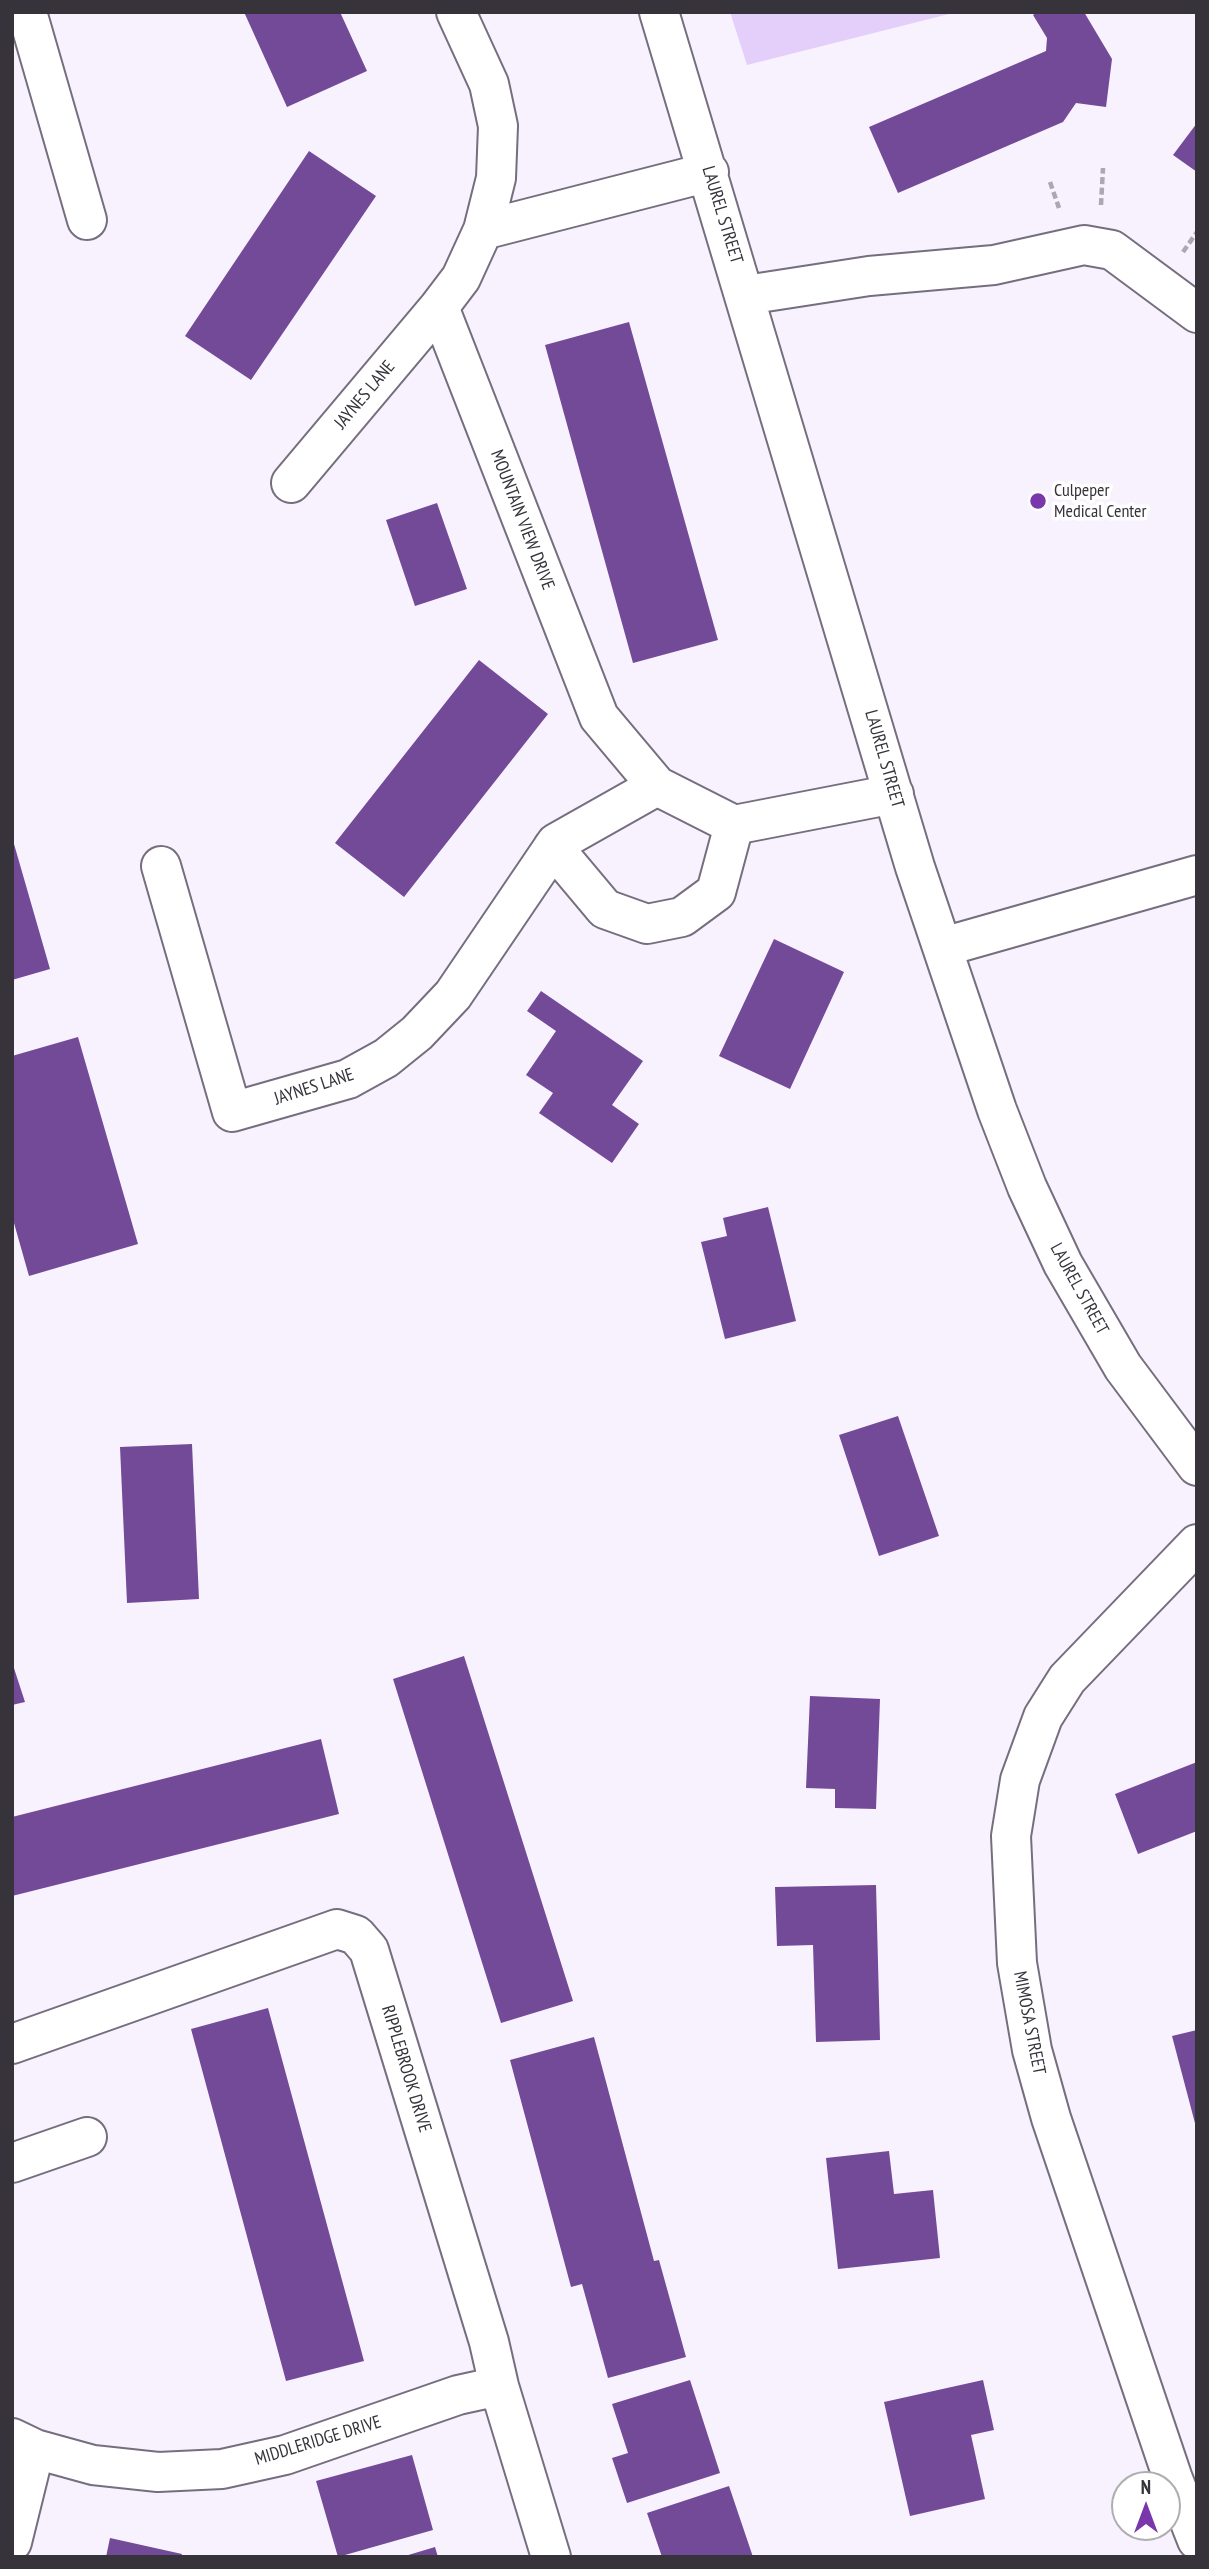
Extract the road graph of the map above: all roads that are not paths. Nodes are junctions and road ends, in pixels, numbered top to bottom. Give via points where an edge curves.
1 (27, 12) edge
2 (456, 12) edge
3 (659, 12) edge
4 (709, 172) junction
5 (87, 220) dead end
6 (483, 230) junction
7 (746, 295) junction
8 (439, 307) junction
9 (1197, 313) edge
10 (291, 483) dead end
11 (656, 786) junction
12 (894, 794) junction
13 (734, 825) junction
14 (553, 847) junction
15 (160, 866) dead end
16 (1197, 876) edge
17 (943, 947) junction
18 (1197, 1466) edge
19 (1197, 1544) edge
20 (12, 2044) edge
21 (87, 2137) dead end
22 (12, 2163) edge
23 (499, 2386) junction
24 (24, 2443) edge
25 (1197, 2540) edge
26 (12, 2542) edge
27 (551, 2557) edge

1 - 5 street
2 - 6 street via 489,84 498,126 496,178
3 - 4 street, LAUREL STREET
4 - 6 street
4 - 7 street, LAUREL STREET
6 - 8 street via 461,278
7 - 9 street via 869,276 994,265 1084,245 1112,250
7 - 12 street, LAUREL STREET
8 - 10 street, JAYNES LANE
8 - 11 street, MOUNTAIN VIEW DRIVE via 599,718
11 - 13 street, MOUNTAIN VIEW DRIVE
11 - 14 street, JAYNES LANE
12 - 13 street
12 - 17 street, LAUREL STREET
13 - 14 street via 716,892 682,917 647,924 605,909
14 - 15 street, JAYNES LANE via 453,995 417,1033 386,1058 348,1079 232,1112
16 - 17 street
17 - 18 street, LAUREL STREET via 1007,1135 1063,1264 1123,1367
19 - 25 street, MIMOSA STREET via 1067,1679 1044,1717 1020,1780 1012,1836 1017,1963 1032,2050 1051,2118
20 - 23 street, RIPPLEBROOK DRIVE via 337,1929 356,1935 369,1950
21 - 22 street
23 - 24 street, MIDDLERIDGE DRIVE via 458,2395 285,2455 222,2469 158,2472 93,2465
23 - 27 street, RIPPLEBROOK DRIVE
24 - 26 street

